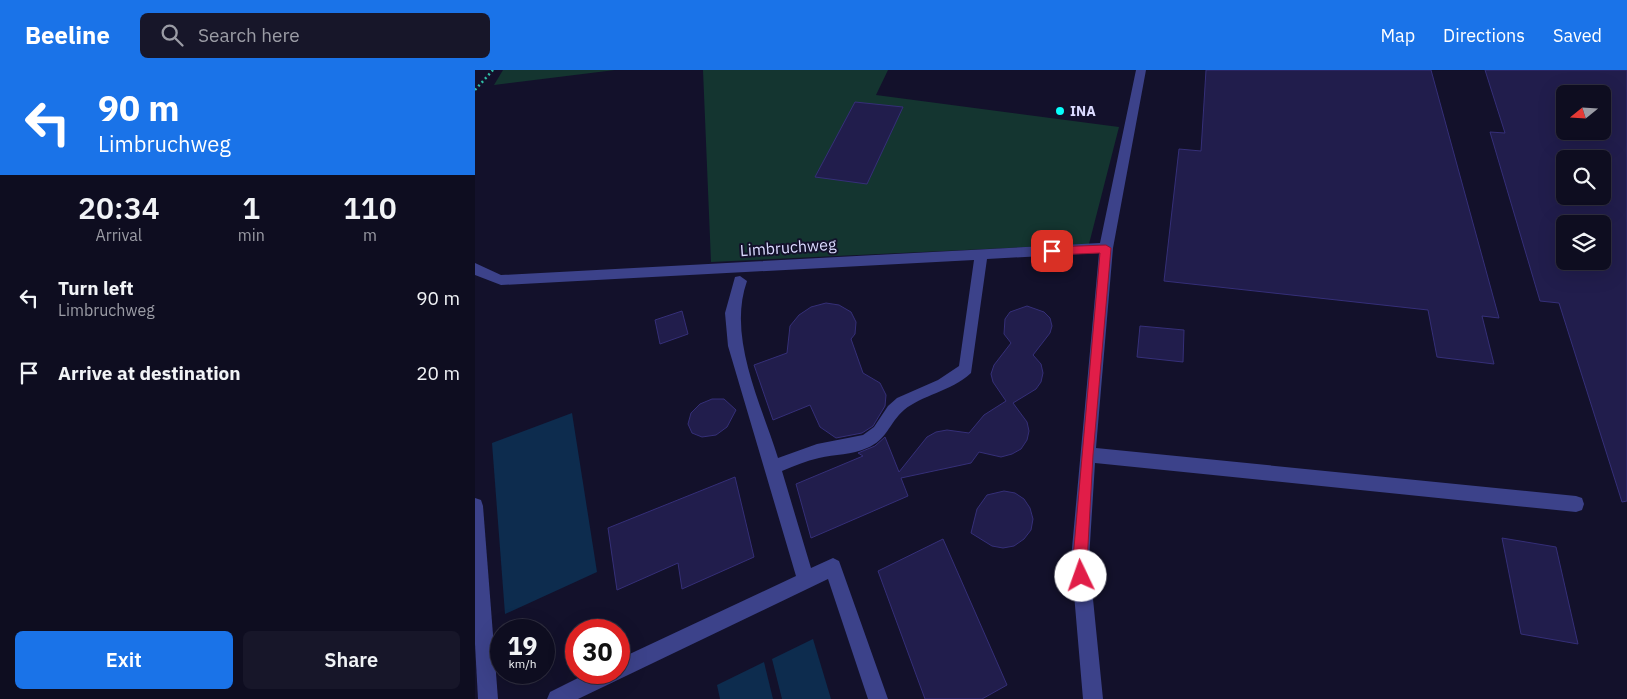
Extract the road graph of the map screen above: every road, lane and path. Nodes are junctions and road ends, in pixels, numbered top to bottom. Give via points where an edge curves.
1 (493, 70) edge
2 (1141, 70) edge
3 (475, 90) edge
4 (1106, 248) junction
5 (981, 255) junction
6 (475, 268) edge
7 (740, 281) dead end
8 (1087, 455) junction
9 (773, 467) junction
10 (1576, 504) dead end
11 (475, 506) edge
12 (806, 580) junction
13 (630, 664) edge
14 (588, 684) edge
15 (488, 699) edge
16 (557, 699) edge
17 (878, 699) edge
18 (1093, 699) edge

1 - 3 path
2 - 4 street
4 - 5 street, Limbruchweg
4 - 8 street
5 - 6 street, Limbruchweg via 501,280
5 - 9 street via 966,369 953,381 897,406 883,430 869,440 842,449 817,451
7 - 9 street via 731,307 731,328
8 - 10 street
8 - 18 street via 1080,559
9 - 12 street
11 - 15 street
12 - 13 street
12 - 17 street via 833,567
14 - 16 street

